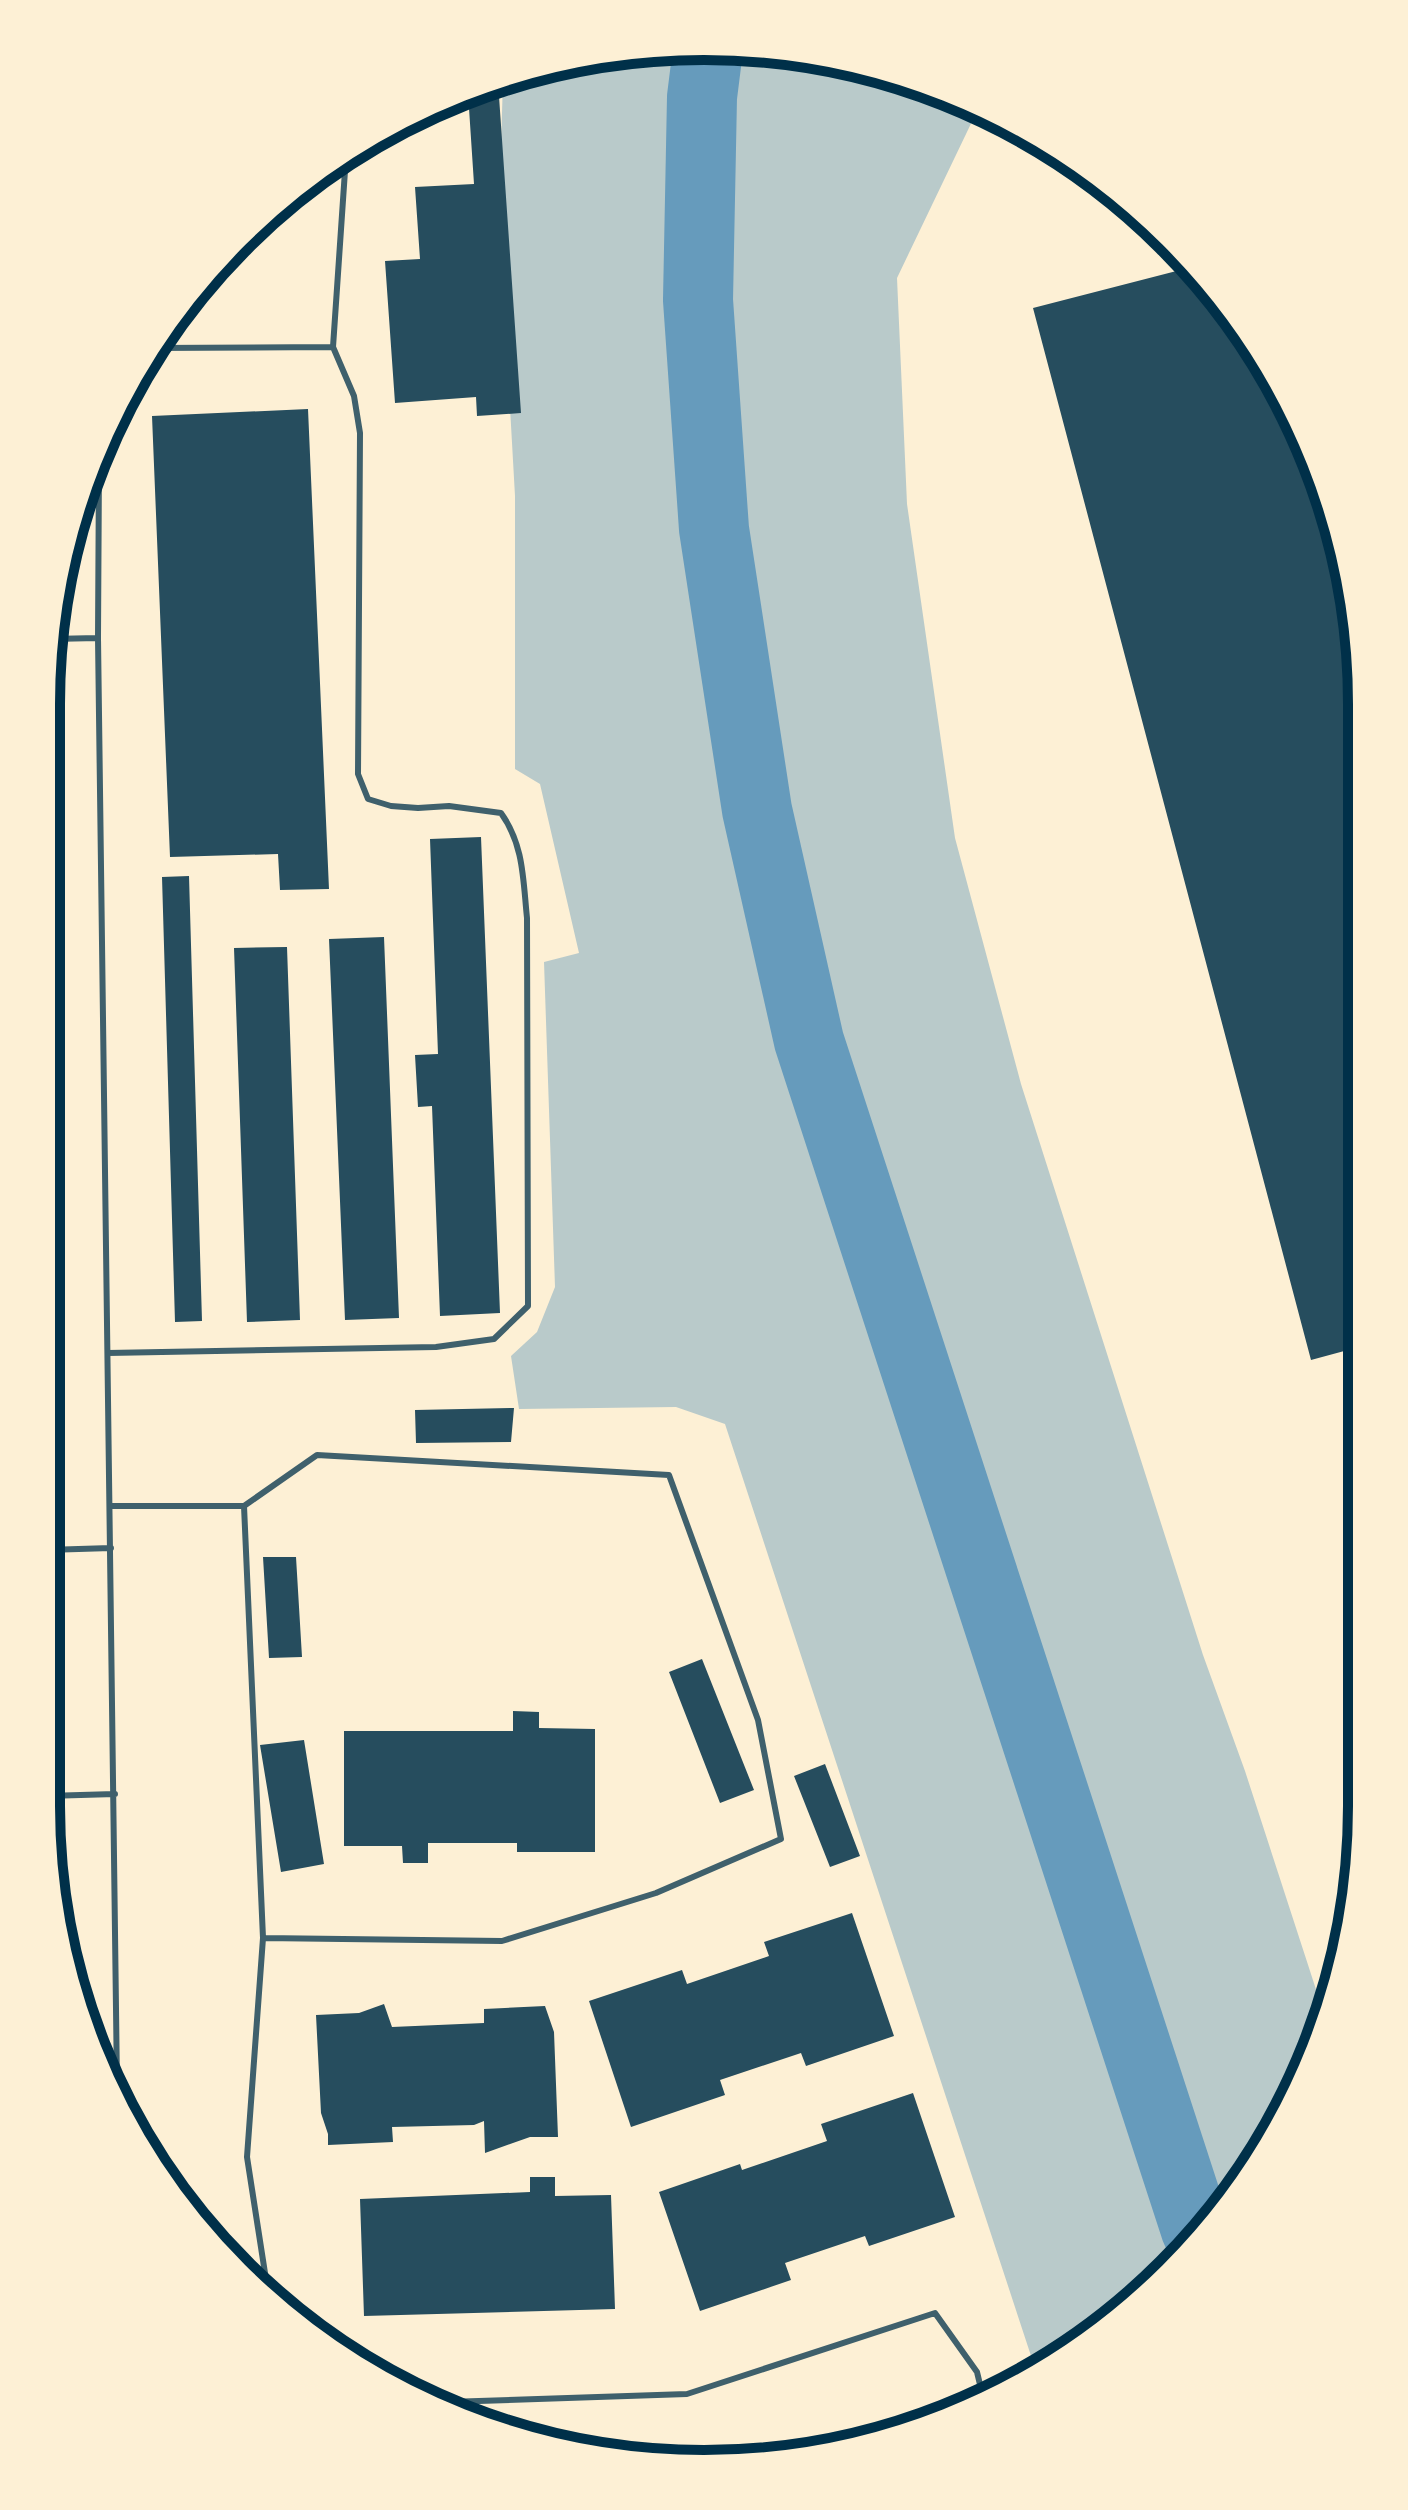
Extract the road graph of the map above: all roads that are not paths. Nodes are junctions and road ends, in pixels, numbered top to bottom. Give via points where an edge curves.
1 (345, 170) edge
2 (333, 347) junction
3 (168, 348) edge
4 (99, 484) edge
5 (98, 638) junction
6 (64, 639) edge
7 (108, 1353) junction
8 (111, 1506) junction
9 (244, 1506) junction
10 (111, 1548) junction
11 (60, 1550) edge
12 (115, 1794) junction
13 (60, 1796) edge
14 (263, 1938) junction
15 (117, 2070) edge
16 (266, 2277) edge
17 (981, 2388) edge
18 (460, 2402) edge

1 - 2 lane
2 - 3 lane
2 - 7 lane via 354,396 360,433 358,774 368,799 391,806 501,813 514,831 522,866 527,918 528,1306 494,1339 436,1347
4 - 5 lane
5 - 6 lane
5 - 7 lane
7 - 8 lane
8 - 9 lane
8 - 10 lane
9 - 14 lane
9 - 14 lane via 317,1455 669,1475 758,1720 781,1839 656,1893 502,1941
10 - 11 lane
10 - 12 lane
12 - 13 lane
12 - 15 lane
14 - 16 lane via 247,2157
17 - 18 lane via 977,2372 935,2313 687,2394

